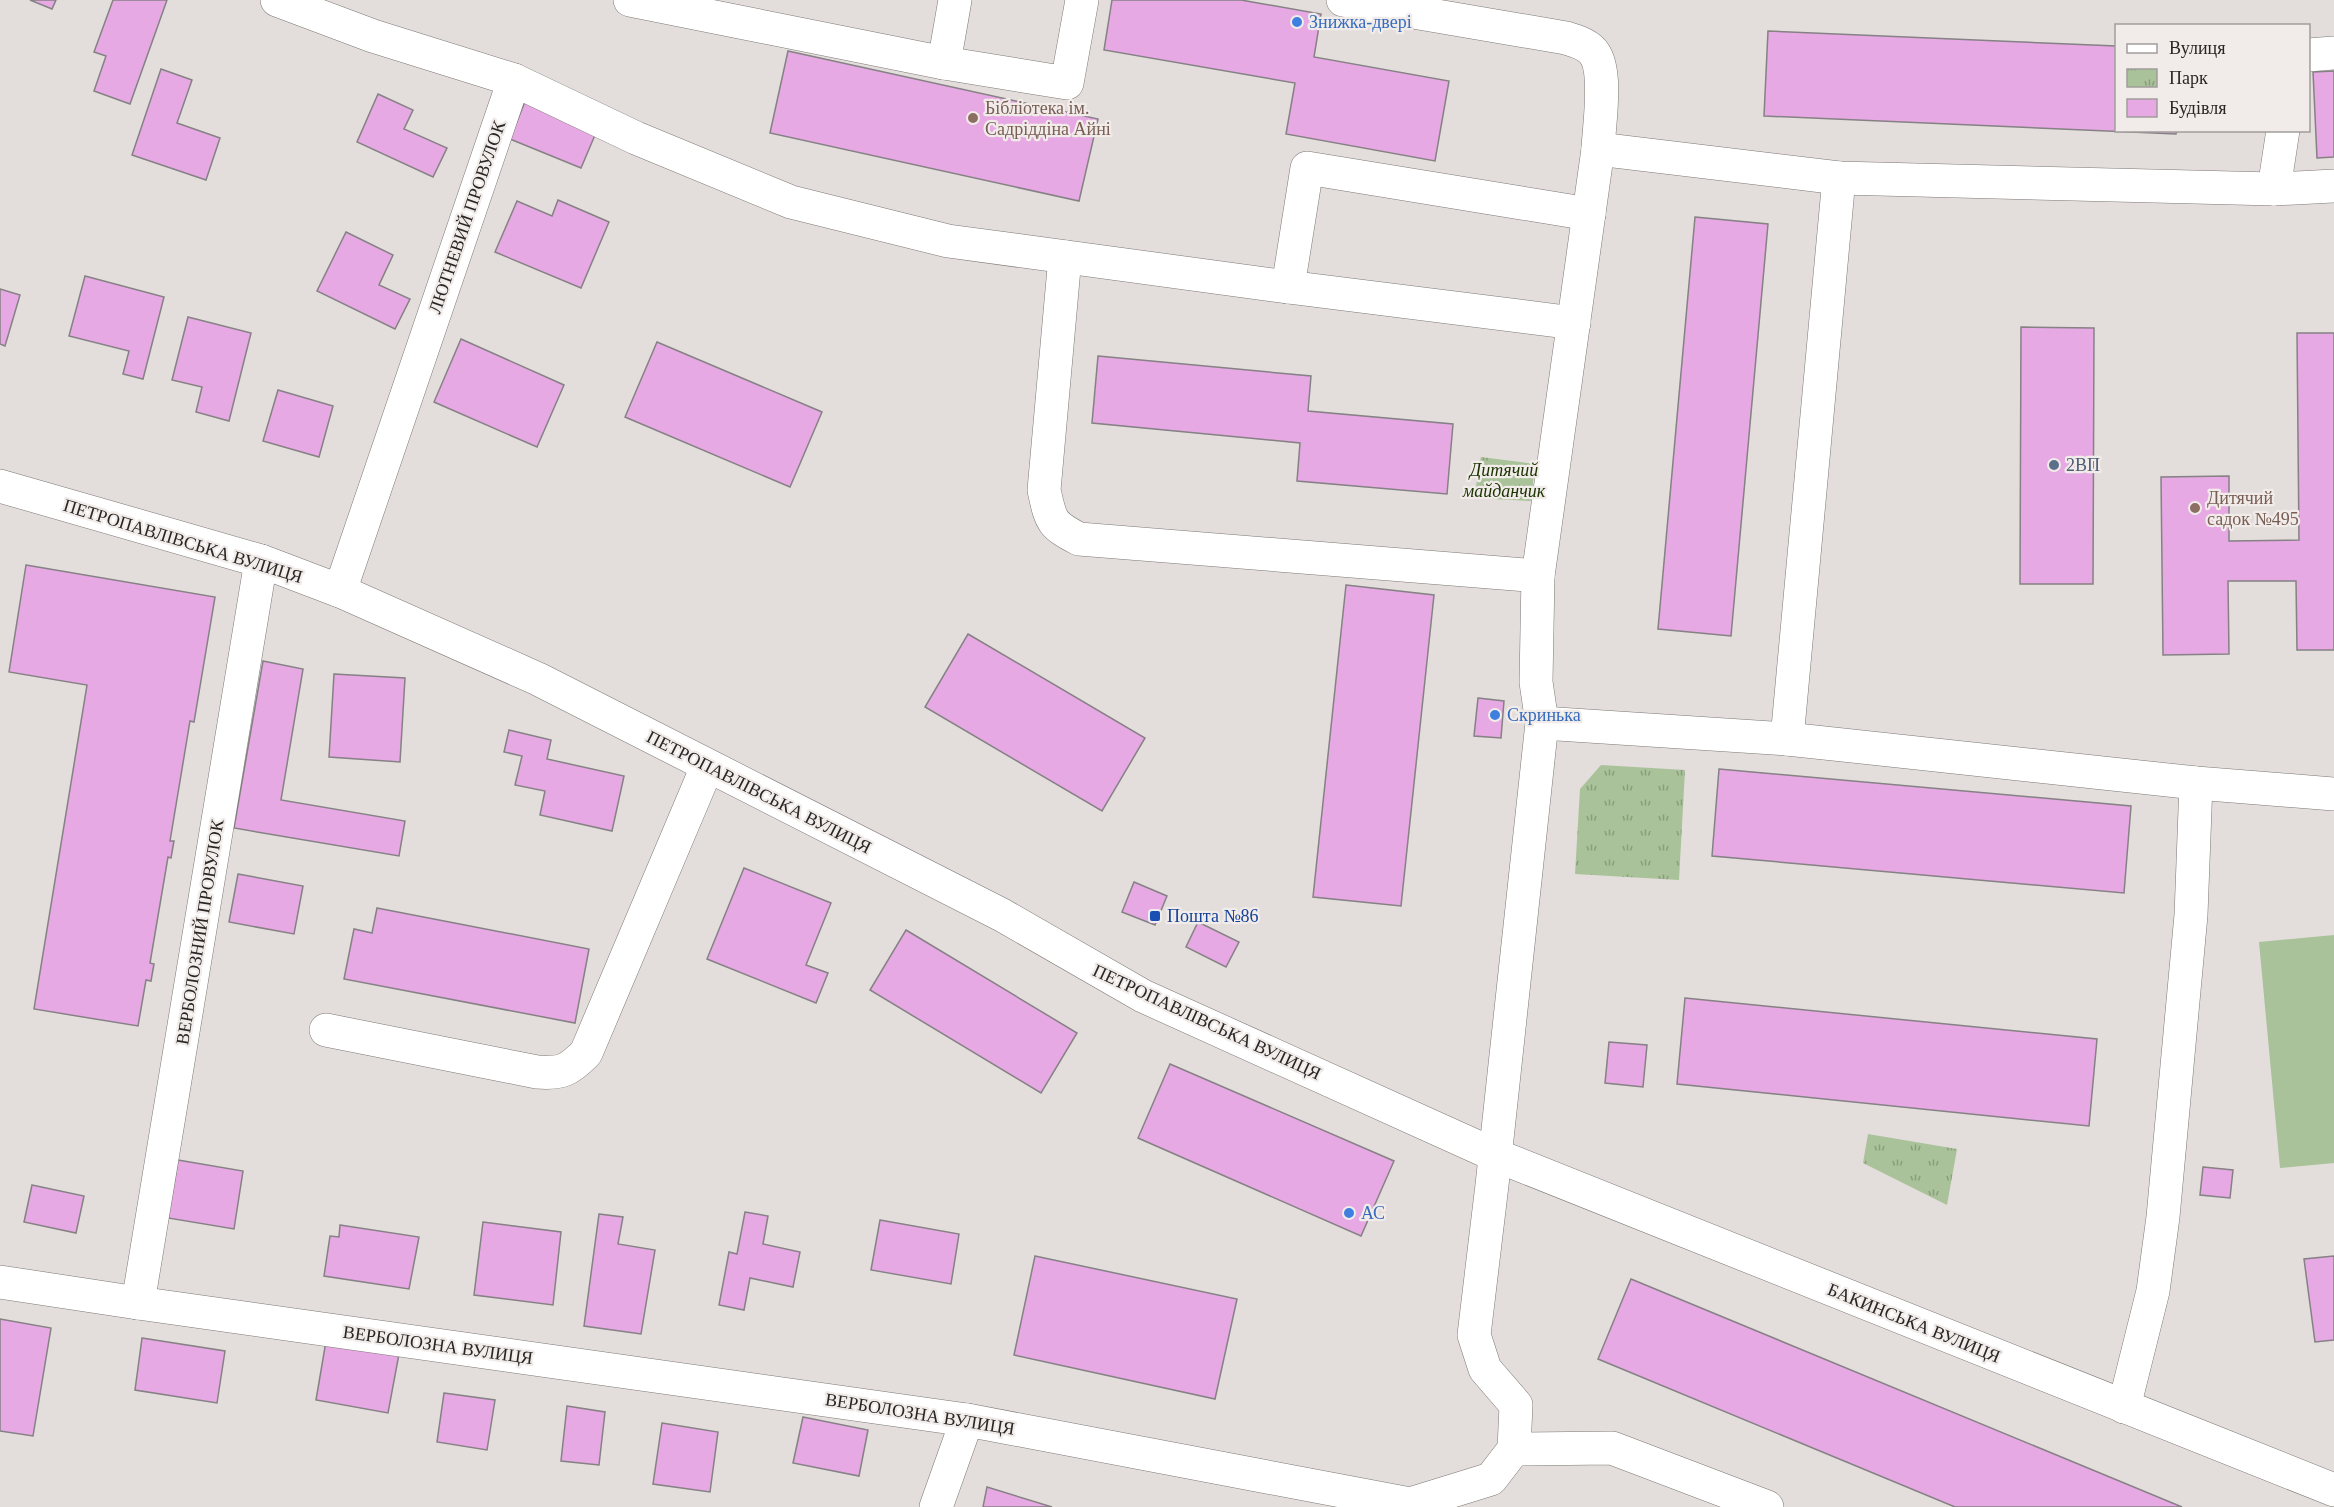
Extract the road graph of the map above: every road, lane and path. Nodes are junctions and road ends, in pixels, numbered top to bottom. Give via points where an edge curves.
1 (278, 0) edge
2 (630, 0) edge
3 (955, 0) edge
4 (1082, 0) edge
5 (1343, 0) edge
6 (2334, 53) edge
7 (2310, 55) edge
8 (944, 63) junction
9 (514, 80) junction
10 (2283, 132) edge
11 (1598, 149) junction
12 (1839, 178) junction
13 (2334, 186) edge
14 (2274, 189) junction
15 (1589, 214) junction
16 (1065, 256) junction
17 (1288, 287) junction
18 (1574, 324) junction
19 (0, 486) edge
20 (261, 561) junction
21 (1538, 576) junction
22 (340, 591) junction
23 (1542, 723) junction
24 (1787, 739) junction
25 (707, 767) junction
26 (2196, 783) junction
27 (2334, 794) edge
28 (326, 1030) dead end
29 (1495, 1155) junction
30 (0, 1282) edge
31 (138, 1303) junction
32 (2124, 1407) junction
33 (967, 1420) junction
34 (1514, 1449) junction
35 (2334, 1490) edge
36 (936, 1507) edge
37 (1767, 1507) edge

1 - 9 street via 373,36
2 - 8 street
3 - 8 street
4 - 8 street via 1067,83
5 - 11 street via 1566,38 1586,45 1600,65
6 - 7 street
9 - 16 street via 636,138 791,202 948,241
9 - 22 street, ЛЮТНЕВИЙ ПРОВУЛОК
10 - 14 street
11 - 12 street
11 - 15 street
12 - 14 street
12 - 24 street
13 - 14 street
15 - 17 street via 1307,168
15 - 18 street
16 - 17 street
16 - 21 street via 1044,490 1057,528 1079,539
17 - 18 street
18 - 21 street
19 - 20 street, ПЕТРОПАВЛІВСЬКА ВУЛИЦЯ
20 - 22 street, ПЕТРОПАВЛІВСЬКА ВУЛИЦЯ
20 - 31 street, ВЕРБОЛОЗНИЙ ПРОВУЛОК
21 - 23 street via 1536,682
22 - 25 street, ПЕТРОПАВЛІВСЬКА ВУЛИЦЯ via 538,679
23 - 24 street
23 - 29 street
24 - 26 street
25 - 28 street via 586,1053 571,1068 555,1073 537,1072
25 - 29 street, ПЕТРОПАВЛІВСЬКА ВУЛИЦЯ via 1002,915 1143,996
26 - 27 street
26 - 32 street via 2191,915 2163,1217 2153,1291
29 - 32 street, БАКИНСЬКА ВУЛИЦЯ
29 - 34 street via 1474,1335 1485,1369 1516,1405
30 - 31 street, ВЕРБОЛОЗНА ВУЛИЦЯ
31 - 33 street, ВЕРБОЛОЗНА ВУЛИЦЯ
32 - 35 street, БАКИНСЬКА ВУЛИЦЯ
33 - 34 street, ВЕРБОЛОЗНА ВУЛИЦЯ via 1410,1504 1491,1479
33 - 36 street
34 - 37 street via 1612,1448

